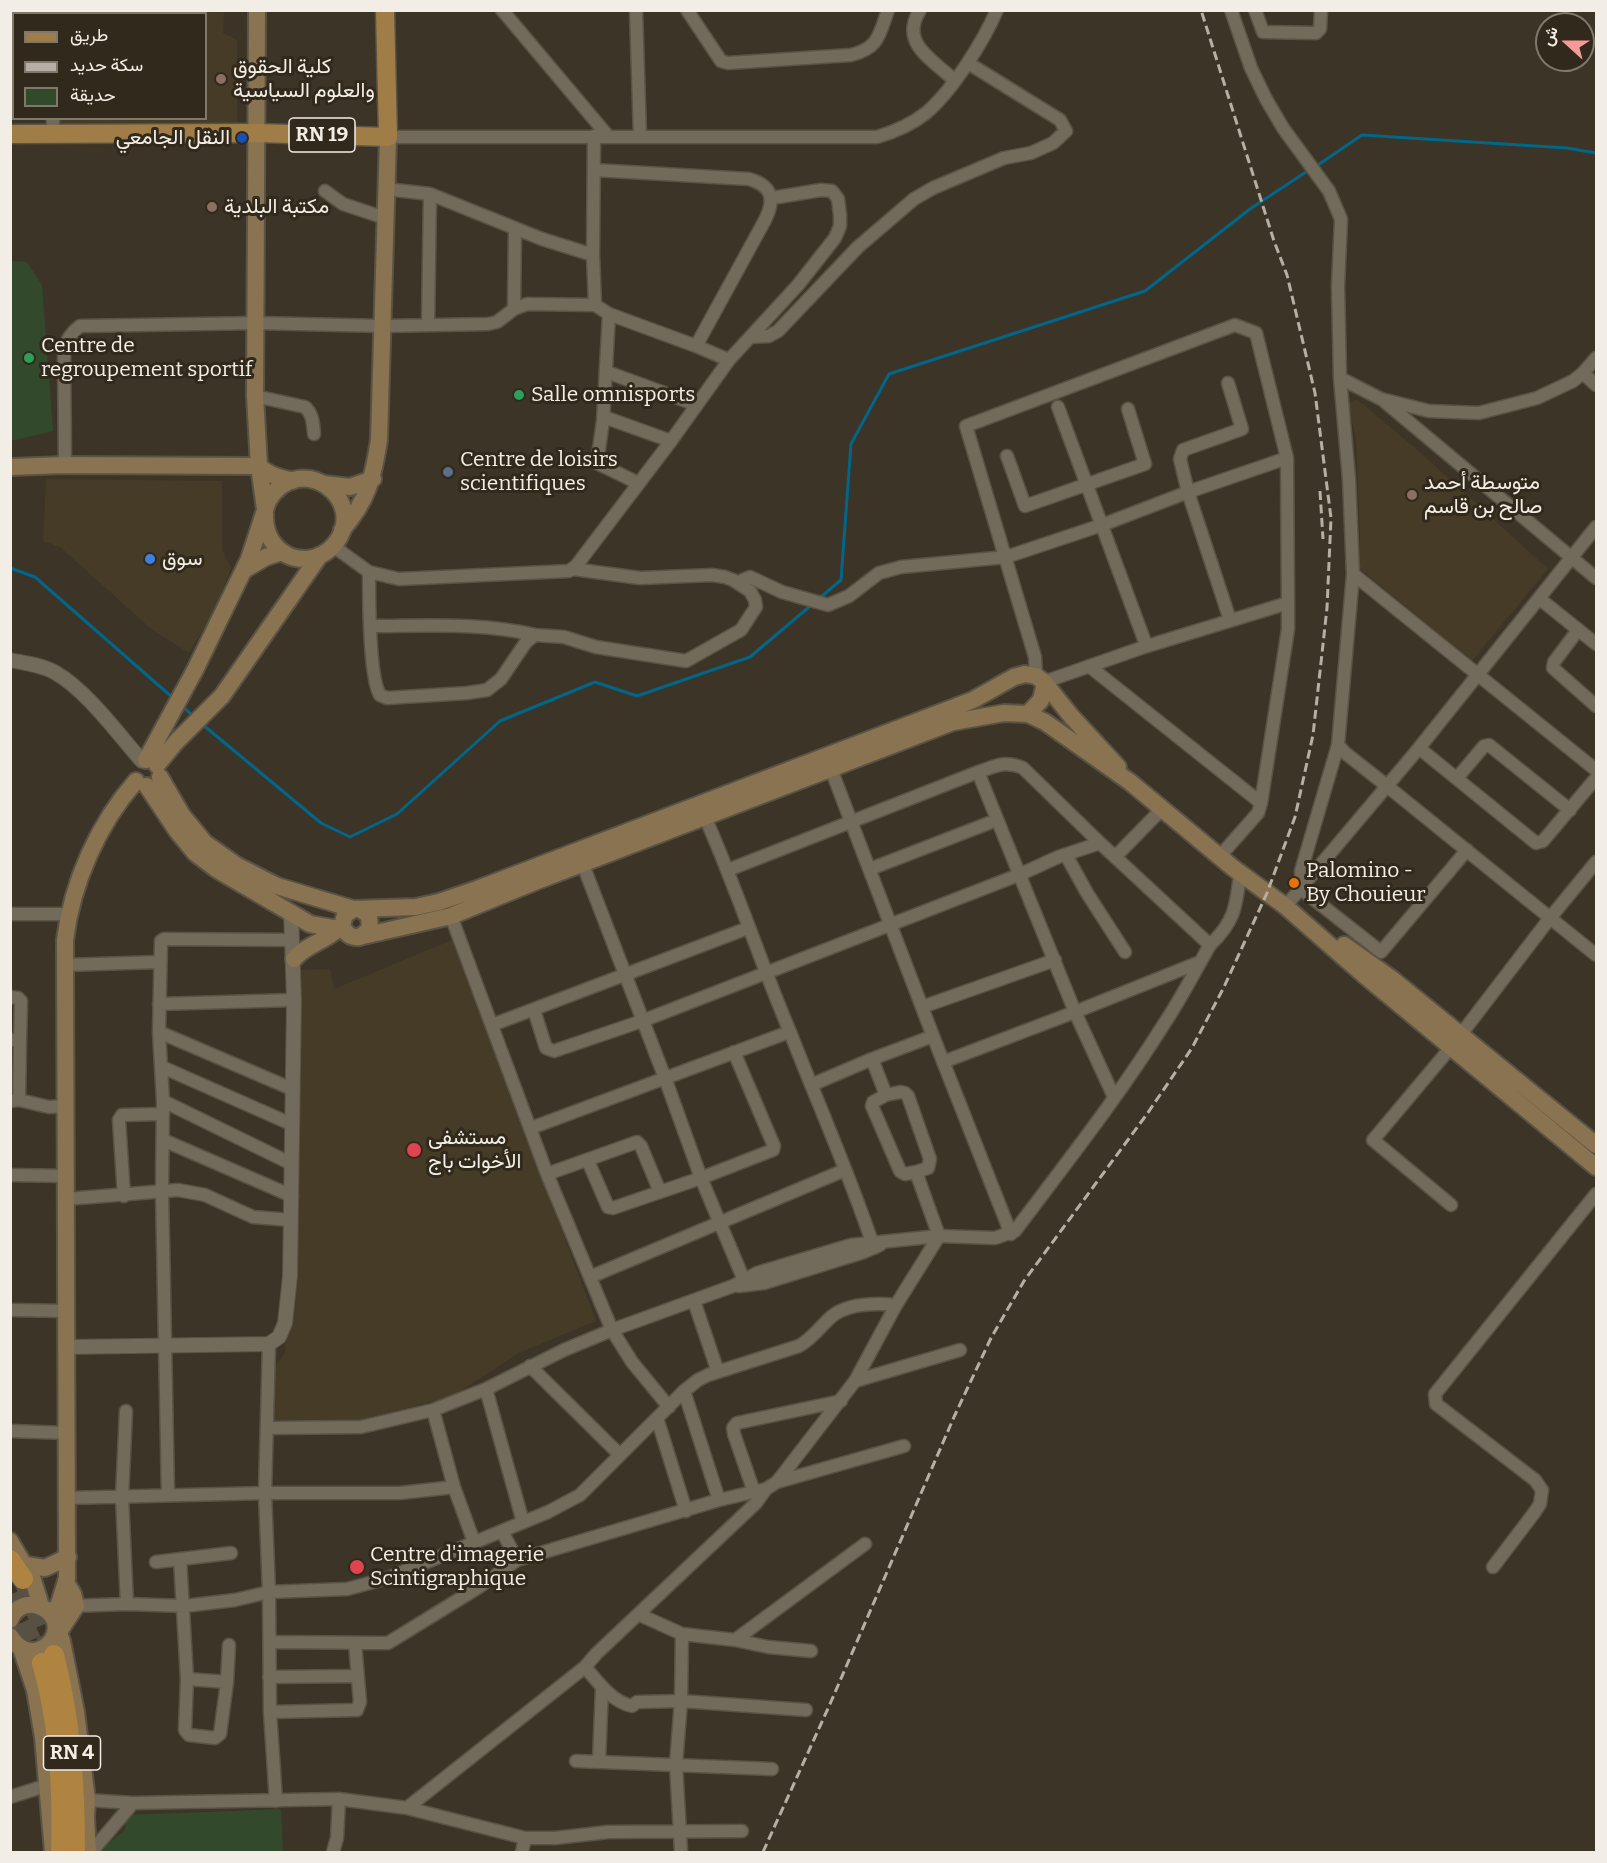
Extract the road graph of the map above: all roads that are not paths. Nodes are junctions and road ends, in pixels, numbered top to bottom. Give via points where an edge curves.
1 (256, 10) edge
2 (385, 10) edge
3 (502, 10) edge
4 (636, 10) edge
5 (687, 10) edge
6 (888, 10) edge
7 (920, 10) edge
8 (997, 10) edge
9 (1231, 10) edge
10 (1255, 10) edge
11 (1321, 10) edge
12 (968, 63) junction
13 (954, 80) junction
14 (53, 127) edge
15 (256, 133) junction
16 (10, 134) edge
17 (594, 136) junction
18 (609, 136) junction
19 (640, 136) junction
20 (388, 137) junction
21 (594, 170) junction
22 (386, 189) junction
23 (325, 191) dead end
24 (430, 194) junction
25 (772, 198) junction
26 (385, 218) junction
27 (515, 228) junction
28 (593, 255) junction
29 (595, 305) junction
30 (514, 309) junction
31 (609, 314) junction
32 (257, 323) junction
33 (428, 325) junction
34 (383, 326) junction
35 (750, 337) junction
36 (696, 346) junction
37 (1596, 358) edge
38 (729, 360) junction
39 (607, 372) junction
40 (1583, 373) junction
41 (1340, 378) junction
42 (1228, 383) dead end
43 (1596, 385) edge
44 (255, 396) junction
45 (1381, 399) junction
46 (697, 405) junction
47 (1059, 407) dead end
48 (1128, 409) dead end
49 (604, 417) junction
50 (314, 434) dead end
51 (671, 441) junction
52 (1007, 456) dead end
53 (1287, 458) junction
54 (65, 465) junction
55 (258, 466) junction
56 (10, 467) edge
57 (373, 479) junction
58 (292, 481) junction
59 (638, 483) junction
60 (324, 484) junction
61 (1087, 484) junction
62 (1188, 492) junction
63 (265, 512) junction
64 (1102, 525) junction
65 (1596, 528) edge
66 (342, 530) junction
67 (327, 551) junction
68 (282, 552) junction
69 (1006, 557) junction
70 (1572, 558) junction
71 (573, 569) junction
72 (244, 570) junction
73 (369, 572) junction
74 (1353, 573) junction
75 (1596, 578) edge
76 (738, 582) junction
77 (1540, 599) junction
78 (1288, 603) junction
79 (1230, 620) junction
80 (370, 626) junction
81 (1578, 630) junction
82 (536, 635) junction
83 (1596, 644) edge
84 (1144, 647) junction
85 (10, 660) edge
86 (1089, 666) junction
87 (1479, 674) junction
88 (1009, 680) junction
89 (1042, 680) junction
90 (1596, 706) edge
91 (1004, 713) junction
92 (1028, 714) junction
93 (1338, 745) junction
94 (1419, 748) junction
95 (831, 769) junction
96 (1596, 770) edge
97 (148, 772) junction
98 (978, 772) junction
99 (1457, 778) junction
100 (1596, 778) edge
101 (1130, 782) junction
102 (1387, 786) junction
103 (1262, 803) junction
104 (1162, 809) junction
105 (1570, 810) junction
106 (705, 817) junction
107 (851, 822) junction
108 (989, 823) dead end
109 (1100, 843) junction
110 (1467, 850) junction
111 (1066, 855) junction
112 (1220, 856) junction
113 (580, 857) junction
114 (1115, 857) junction
115 (1596, 862) edge
116 (728, 870) junction
117 (870, 870) junction
118 (1021, 874) junction
119 (1240, 874) junction
120 (1302, 886) junction
121 (1290, 901) junction
122 (357, 909) junction
123 (291, 913) junction
124 (10, 914) edge
125 (69, 914) junction
126 (451, 916) junction
127 (1550, 918) junction
128 (891, 924) junction
129 (748, 928) junction
130 (340, 930) junction
131 (363, 936) junction
132 (292, 940) junction
133 (1210, 945) junction
134 (1125, 951) dead end
135 (1596, 955) edge
136 (294, 959) junction
137 (1054, 960) junction
138 (1200, 962) junction
139 (159, 963) junction
140 (1373, 964) junction
141 (65, 965) junction
142 (765, 972) junction
143 (624, 974) junction
144 (10, 998) edge
145 (294, 1000) junction
146 (159, 1004) junction
147 (922, 1007) junction
148 (534, 1010) junction
149 (1075, 1012) junction
150 (642, 1021) junction
151 (492, 1025) junction
152 (159, 1032) junction
153 (789, 1032) junction
154 (933, 1036) junction
155 (15, 1040) edge
156 (1456, 1040) junction
157 (734, 1052) junction
158 (872, 1059) junction
159 (943, 1062) junction
160 (162, 1066) junction
161 (665, 1078) junction
162 (812, 1085) junction
163 (292, 1089) junction
164 (886, 1095) junction
165 (1114, 1096) junction
166 (15, 1101) edge
167 (163, 1101) junction
168 (66, 1106) junction
169 (162, 1114) junction
170 (291, 1124) junction
171 (531, 1128) junction
172 (163, 1140) junction
173 (1596, 1145) edge
174 (588, 1161) junction
175 (292, 1164) junction
176 (1596, 1167) edge
177 (845, 1170) junction
178 (916, 1172) junction
179 (547, 1174) junction
180 (10, 1175) edge
181 (66, 1176) junction
182 (701, 1178) junction
183 (162, 1191) junction
184 (660, 1192) junction
185 (1596, 1194) edge
186 (124, 1196) junction
187 (291, 1196) junction
188 (66, 1199) junction
189 (1451, 1205) dead end
190 (291, 1220) junction
191 (718, 1222) junction
192 (1011, 1234) junction
193 (939, 1236) junction
194 (876, 1244) junction
195 (590, 1277) junction
196 (741, 1284) junction
197 (694, 1301) junction
198 (896, 1305) junction
199 (10, 1311) edge
200 (68, 1311) junction
201 (612, 1330) junction
202 (269, 1344) junction
203 (166, 1345) junction
204 (68, 1347) junction
205 (960, 1350) dead end
206 (530, 1366) junction
207 (718, 1372) junction
208 (855, 1381) junction
209 (486, 1389) junction
210 (684, 1391) junction
211 (841, 1401) junction
212 (669, 1407) junction
213 (433, 1410) junction
214 (126, 1411) dead end
215 (657, 1418) junction
216 (268, 1428) junction
217 (10, 1431) edge
218 (67, 1433) junction
219 (904, 1446) dead end
220 (619, 1454) junction
221 (777, 1482) junction
222 (454, 1487) junction
223 (760, 1491) junction
224 (266, 1493) junction
225 (168, 1495) junction
226 (122, 1497) junction
227 (67, 1498) junction
228 (719, 1500) junction
229 (686, 1510) junction
230 (523, 1522) junction
231 (502, 1531) junction
232 (10, 1541) edge
233 (474, 1542) junction
234 (866, 1544) dead end
235 (231, 1552) dead end
236 (68, 1557) junction
237 (180, 1559) junction
238 (517, 1560) junction
239 (156, 1562) dead end
240 (1493, 1567) dead end
241 (20, 1568) edge
242 (67, 1581) junction
243 (269, 1592) junction
244 (127, 1604) junction
245 (76, 1606) junction
246 (184, 1606) junction
247 (51, 1615) junction
248 (640, 1615) junction
249 (10, 1620) edge
250 (682, 1634) junction
251 (13, 1640) edge
252 (735, 1640) junction
253 (270, 1642) junction
254 (355, 1644) junction
255 (229, 1645) dead end
256 (811, 1651) dead end
257 (585, 1667) junction
258 (356, 1676) junction
259 (269, 1677) junction
260 (187, 1679) junction
261 (227, 1682) junction
262 (602, 1687) junction
263 (681, 1701) junction
264 (806, 1710) dead end
265 (270, 1712) junction
266 (576, 1761) dead end
267 (599, 1761) junction
268 (676, 1764) junction
269 (772, 1769) dead end
270 (48, 1785) junction
271 (10, 1797) edge
272 (339, 1799) junction
273 (276, 1801) junction
274 (133, 1803) junction
275 (407, 1808) junction
276 (87, 1809) junction
277 (742, 1831) dead end
278 (681, 1832) junction
279 (525, 1838) junction
280 (53, 1852) edge
281 (61, 1852) edge
282 (75, 1852) edge
283 (81, 1852) edge
284 (90, 1852) edge
285 (333, 1852) edge
286 (522, 1852) edge
287 (681, 1852) edge

1 - 15 main road
2 - 20 main road
3 - 18 street
4 - 19 street
5 - 6 street via 721,61 728,63 865,52 875,42
7 - 13 street via 913,39
8 - 12 street
9 - 41 street via 1266,99 1329,190 1341,219
10 - 11 street via 1263,32 1316,33 1320,29
12 - 13 street
12 - 35 street via 1060,120 1066,131 1053,143 1032,153 1004,158 914,199 858,247 778,331 765,337
13 - 19 street via 927,112 894,132 877,137
14 - 15 main road, RN 19
14 - 16 main road, RN 19
15 - 20 main road, RN 19
15 - 32 main road
17 - 18 street
17 - 20 street
17 - 21 street
18 - 19 street
20 - 22 main road
21 - 25 street via 749,179 760,184
21 - 28 street
22 - 24 street
22 - 26 main road
23 - 26 street via 343,204
24 - 27 street
24 - 33 street
25 - 35 street via 832,191 838,199 840,226 798,285
25 - 36 street via 765,220
26 - 34 main road
27 - 28 street
27 - 30 street
28 - 29 street
29 - 30 street via 527,304
29 - 31 street
30 - 33 street via 488,324
31 - 36 street
31 - 39 street
32 - 34 street
32 - 44 main road
32 - 54 street via 80,326 67,339 64,350
33 - 34 street
34 - 57 main road via 379,440
35 - 38 street
36 - 38 street
37 - 40 street
38 - 46 street
39 - 46 street
39 - 49 street
40 - 43 street
40 - 45 street via 1537,398 1479,413 1430,411
41 - 45 street
41 - 74 street
42 - 62 street via 1242,429 1183,450 1180,459
44 - 50 street via 305,407
44 - 55 main road
45 - 70 street
46 - 51 street
47 - 61 street
48 - 61 street via 1145,464
49 - 51 street
49 - 59 street via 597,463
51 - 59 street
52 - 61 street via 1025,506
53 - 62 street
53 - 69 street via 1256,333 1235,325 966,426
53 - 78 street
54 - 55 main road
54 - 56 main road
55 - 58 main road
55 - 63 main road
57 - 60 main road via 350,487
57 - 66 main road via 357,513
58 - 60 main road via 308,479
58 - 63 main road via 272,495
59 - 71 street
60 - 66 main road via 341,504
61 - 64 street
62 - 64 street
62 - 79 street
63 - 68 main road via 266,531
63 - 72 main road
64 - 69 street
64 - 84 street
65 - 70 street
66 - 67 main road
67 - 68 main road via 305,559
67 - 73 street
67 - 97 main road via 222,696
68 - 72 main road
69 - 76 street via 900,567 879,573 849,596 828,605 782,592 750,577
69 - 89 street
70 - 75 street
70 - 77 street
71 - 73 street via 559,573 399,579
71 - 76 street via 640,578 712,575
72 - 97 main road via 154,742
73 - 80 street
74 - 87 street
74 - 93 street
76 - 82 street via 753,596 753,613 741,630 686,661
77 - 81 street
77 - 87 street
78 - 79 street
78 - 103 street via 1288,629
79 - 84 street
80 - 82 street via 498,627
80 - 82 street via 377,690 387,698 487,690 501,679 526,642
81 - 83 street
81 - 90 street via 1553,668
84 - 86 street
85 - 97 street via 55,672 67,681
86 - 89 street
86 - 103 street
87 - 94 street
87 - 96 street
88 - 89 main road via 1025,674
88 - 91 main road
88 - 113 main road via 973,700
89 - 92 main road via 1041,700
89 - 101 main road
91 - 92 main road
91 - 95 main road via 953,722
92 - 101 main road
93 - 102 street
93 - 120 street via 1301,871
94 - 99 street
94 - 102 street
95 - 106 main road
95 - 107 street
97 - 122 main road via 205,843 236,865 277,886
97 - 123 main road via 177,831 195,853 216,870
97 - 125 main road via 123,796 90,853
98 - 107 street
98 - 109 street via 1005,762 1023,768
98 - 118 street
99 - 105 street via 1536,843 1543,841
99 - 105 street via 1489,745
100 - 105 street
101 - 104 main road
102 - 110 street
102 - 120 street
103 - 112 street via 1258,813
104 - 112 main road
104 - 114 street
106 - 113 main road
106 - 116 street
107 - 116 street
107 - 117 street
108 - 117 street
109 - 111 street
109 - 114 street
110 - 127 street
110 - 140 street
111 - 118 street
111 - 134 street
112 - 119 main road
112 - 121 main road via 1245,866
113 - 122 main road via 439,902 416,907
113 - 126 main road
113 - 143 street
114 - 133 street
115 - 127 street
116 - 129 street
117 - 128 street
118 - 128 street
118 - 137 street
119 - 133 street via 1233,914
119 - 140 main road
120 - 121 street
120 - 140 street
121 - 140 main road
122 - 130 main road via 349,911
122 - 131 main road via 369,915 371,924
123 - 130 main road via 310,924
123 - 132 street
124 - 125 street
125 - 141 main road
126 - 131 main road
126 - 151 street
127 - 135 street
127 - 156 street
128 - 142 street
128 - 147 street
129 - 142 street
129 - 143 street
130 - 131 main road via 351,936
130 - 136 main road via 302,950
132 - 136 street
132 - 139 street via 164,939
133 - 138 street
136 - 145 street
137 - 147 street
137 - 149 street
138 - 149 street
138 - 165 street via 1165,1023
139 - 141 street
139 - 146 street
140 - 156 main road
141 - 168 main road
142 - 150 street
142 - 153 street
143 - 148 street
143 - 150 street
144 - 155 street via 21,1001
145 - 146 street
145 - 163 street
146 - 152 street
147 - 154 street
148 - 150 street via 546,1048 551,1051
148 - 151 street
149 - 159 street
149 - 165 street
150 - 161 street
151 - 171 street
152 - 160 street
152 - 163 street
153 - 157 street
153 - 162 street
154 - 158 street
154 - 159 street
155 - 166 street
156 - 173 main road
156 - 176 main road
156 - 189 street via 1373,1140
157 - 161 street
157 - 182 street via 774,1148
158 - 162 street
158 - 164 street
159 - 192 street
160 - 167 street
160 - 170 street
161 - 171 street
161 - 182 street
162 - 177 street
163 - 170 street
164 - 178 street via 872,1106 900,1171
164 - 178 street via 900,1092 908,1096 930,1159 928,1168
165 - 192 street
166 - 168 street
167 - 169 street
167 - 175 street
168 - 181 main road
169 - 172 street
169 - 186 street via 122,1116 119,1120
170 - 175 street
171 - 179 street
172 - 183 street
172 - 187 street
174 - 179 street
174 - 184 street via 610,1208
174 - 184 street via 637,1142
175 - 187 street
177 - 191 street
177 - 194 street
178 - 193 street
179 - 195 street
180 - 181 street
181 - 188 main road
182 - 184 street
182 - 191 street
183 - 186 street
183 - 190 street via 205,1195 253,1217
183 - 203 street
185 - 240 street via 1435,1394 1436,1404 1535,1480 1542,1490 1534,1513
186 - 188 street
187 - 190 street
188 - 200 main road
190 - 202 street via 285,1323 279,1337
191 - 195 street
191 - 196 street
192 - 193 street via 995,1238
193 - 194 street
193 - 198 street
194 - 196 street via 851,1245 798,1260 757,1274
195 - 201 street
196 - 197 street
197 - 201 street
197 - 207 street
198 - 207 street via 868,1305 839,1312 799,1346
198 - 208 street
199 - 200 street
200 - 204 main road
201 - 206 street
201 - 212 street
202 - 203 street
202 - 216 street
203 - 204 street
203 - 225 street
204 - 218 main road
205 - 208 street
206 - 209 street
206 - 220 street
207 - 210 street
208 - 211 street
209 - 213 street
209 - 230 street
210 - 212 street
210 - 228 street
211 - 221 street
211 - 223 street via 735,1425 734,1434
212 - 215 street
213 - 216 street via 361,1427
213 - 222 street
214 - 226 street
215 - 220 street
215 - 229 street
216 - 224 street
217 - 218 street
218 - 227 main road
219 - 221 street
220 - 230 street via 572,1500
221 - 223 street
222 - 224 street via 400,1493
222 - 233 street
223 - 228 street
223 - 248 street via 756,1503
224 - 225 street
224 - 243 street
225 - 226 street
226 - 227 street
226 - 244 street
227 - 236 main road
228 - 229 street
229 - 238 street
230 - 231 street
231 - 233 street
231 - 238 street
232 - 241 main road
233 - 243 street via 362,1586
234 - 252 street
235 - 237 street
236 - 241 main road via 45,1568
236 - 242 main road
237 - 239 street
237 - 246 street
238 - 254 street via 394,1641
241 - 247 main road via 33,1580
242 - 245 main road
242 - 247 main road
243 - 246 street
243 - 253 street
244 - 245 street
244 - 246 street
245 - 247 main road
245 - 247 street
246 - 260 street
247 - 249 main road via 32,1604 22,1606
247 - 251 main road via 53,1638 43,1648 28,1651
247 - 276 main road via 71,1683
248 - 250 street
248 - 257 street
250 - 252 street
250 - 263 street
251 - 270 main road via 35,1690
252 - 256 street
253 - 254 street
253 - 259 street
254 - 258 street
255 - 261 street
257 - 262 street
257 - 275 street
258 - 259 street
258 - 265 street via 360,1702 357,1710
259 - 265 street
260 - 261 street
260 - 261 street via 186,1732 214,1738 221,1730
262 - 263 street via 632,1706 637,1702
262 - 267 street
263 - 264 street
263 - 268 street
265 - 273 street
266 - 267 street
267 - 268 street
268 - 269 street
268 - 278 street
270 - 271 street
270 - 280 main road
272 - 273 street
272 - 275 street
272 - 285 street
273 - 274 street
274 - 276 street
274 - 284 street
275 - 279 street
276 - 283 highway
276 - 284 main road
277 - 278 street
278 - 279 street
278 - 287 street
279 - 286 street
281 - 282 highway, RN 4 via 59,1750 48,1659 64,1695 70,1734

